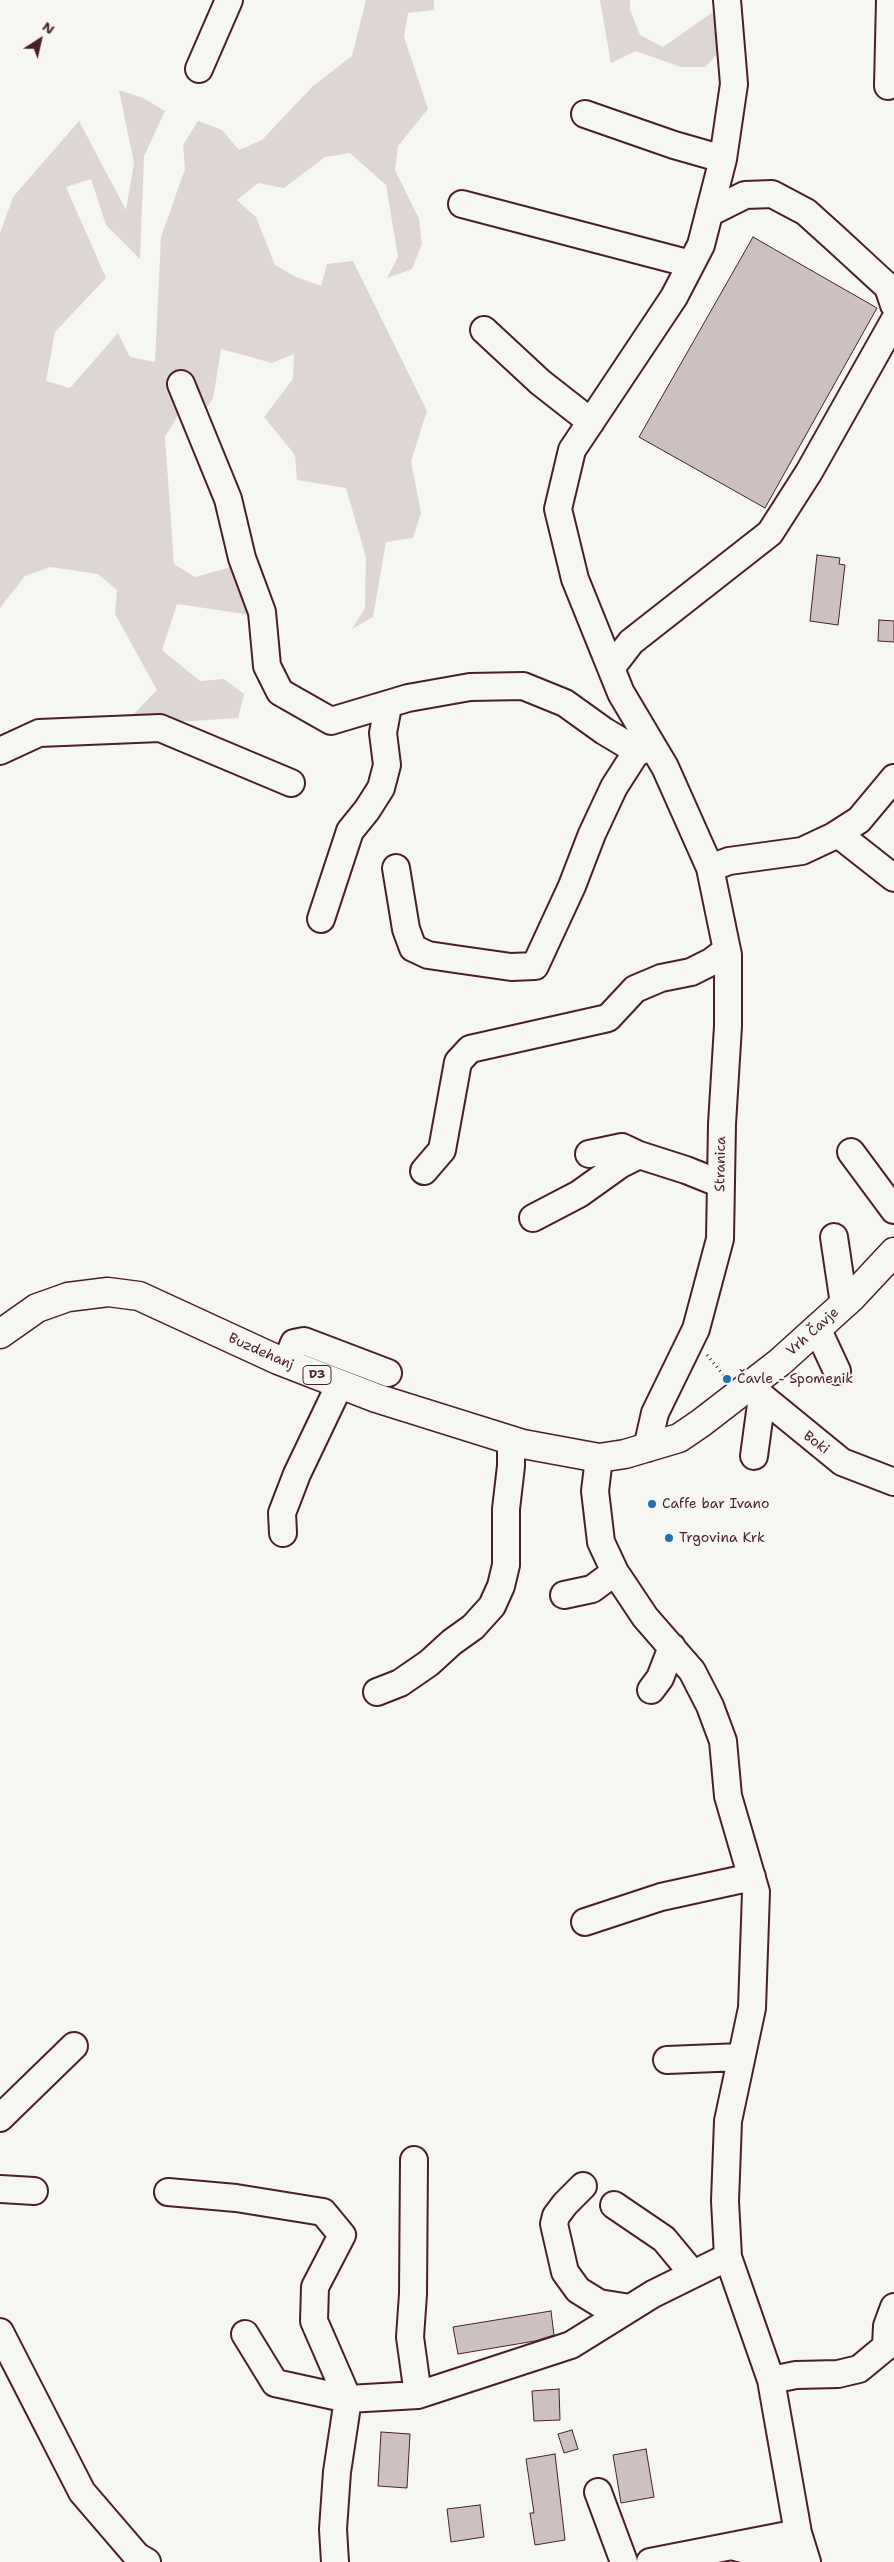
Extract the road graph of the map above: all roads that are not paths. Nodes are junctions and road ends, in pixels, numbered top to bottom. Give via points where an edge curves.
1 (228, 0) edge
2 (728, 0) edge
3 (890, 0) edge
4 (199, 68) dead end
5 (888, 86) dead end
6 (585, 114) dead end
7 (723, 158) junction
8 (462, 204) dead end
9 (709, 213) junction
10 (691, 264) junction
11 (894, 305) edge
12 (894, 321) edge
13 (484, 330) dead end
14 (180, 384) dead end
15 (591, 422) junction
16 (611, 668) junction
17 (388, 706) junction
18 (643, 744) junction
19 (0, 751) edge
20 (894, 778) edge
21 (290, 783) dead end
22 (838, 834) junction
23 (396, 868) dead end
24 (710, 868) junction
25 (894, 878) edge
26 (321, 919) dead end
27 (727, 950) junction
28 (851, 1152) dead end
29 (589, 1154) dead end
30 (639, 1155) junction
31 (424, 1171) dead end
32 (721, 1184) junction
33 (894, 1210) edge
34 (533, 1218) dead end
35 (834, 1236) dead end
36 (894, 1252) edge
37 (844, 1304) junction
38 (818, 1328) junction
39 (0, 1334) edge
40 (286, 1363) junction
41 (836, 1371) dead end
42 (388, 1373) dead end
43 (340, 1384) junction
44 (745, 1387) junction
45 (511, 1440) junction
46 (647, 1448) junction
47 (754, 1456) dead end
48 (599, 1458) junction
49 (894, 1482) edge
50 (283, 1533) dead end
51 (615, 1572) junction
52 (564, 1595) dead end
53 (672, 1647) junction
54 (651, 1690) dead end
55 (377, 1692) dead end
56 (752, 1877) junction
57 (585, 1922) dead end
58 (74, 2046) dead end
59 (741, 2057) junction
60 (667, 2060) dead end
61 (0, 2118) edge
62 (414, 2160) dead end
63 (583, 2186) dead end
64 (0, 2189) edge
65 (34, 2191) dead end
66 (168, 2192) dead end
67 (614, 2205) dead end
68 (728, 2257) junction
69 (693, 2274) junction
70 (894, 2307) edge
71 (630, 2308) junction
72 (0, 2332) edge
73 (246, 2334) dead end
74 (890, 2343) edge
75 (771, 2380) junction
76 (418, 2396) junction
77 (348, 2399) junction
78 (598, 2492) dead end
79 (798, 2533) junction
80 (730, 2545) junction
81 (141, 2560) edge
82 (335, 2562) edge
83 (624, 2562) edge
84 (650, 2562) edge
85 (792, 2562) edge
86 (807, 2562) edge

1 - 4 street
2 - 7 street, Stranica via 734,84
3 - 5 street
6 - 7 street
7 - 9 street, Stranica
8 - 10 street
9 - 10 street, Stranica via 702,244
9 - 11 street via 745,195 772,194 806,212 838,240 888,287
10 - 15 street, Stranica via 674,297
12 - 16 street via 809,472 770,533 631,642
13 - 15 street via 540,382
14 - 17 street via 228,500 242,558 262,612 267,666 280,692 331,721
15 - 16 street, Stranica via 572,450 558,509 575,579
16 - 18 street, Stranica
17 - 18 street via 408,698 470,687 523,686 566,703 604,731
17 - 26 street via 383,732 387,765 380,788 350,831
18 - 23 street via 614,786 535,966 511,967 455,959 428,955 413,948 406,929
18 - 24 street, Stranica via 665,767
19 - 21 street via 39,733 160,728
20 - 22 street via 858,820
22 - 24 street via 802,851 729,861
22 - 25 street
24 - 27 street, Stranica
27 - 31 street via 691,972 661,978 635,989 608,1018 470,1049 458,1062 442,1150
27 - 32 street, Stranica via 728,1026
28 - 33 street
29 - 30 street via 622,1147
30 - 32 street
30 - 34 street via 579,1194
32 - 46 street, Stranica via 720,1239 696,1329 655,1413
35 - 37 street
36 - 37 main road, Vrh Čavje / D3
37 - 38 main road, Vrh Čavje / D3
38 - 41 street
38 - 44 main road, Vrh Čavje / D3
39 - 40 main road, Buzdehanj / D3 via 37,1308 68,1297 108,1292 139,1296
40 - 42 street via 294,1343 304,1341
40 - 43 main road, Buzdehanj / D3
43 - 45 main road, Buzdehanj / D3
43 - 50 street via 282,1513
44 - 46 main road, Vrh Čavje / D3 via 679,1438
44 - 47 street
44 - 49 street, Boki via 842,1462
45 - 48 main road, Buzdehanj / D3
45 - 55 street via 506,1565 492,1606 473,1627 430,1663 400,1683
46 - 48 main road, Buzdehanj / D3
48 - 51 street via 595,1491 597,1516 601,1542
51 - 52 street via 592,1589
51 - 53 street via 645,1617
53 - 54 street via 660,1678
53 - 56 street via 692,1671 723,1741 728,1796
56 - 57 street via 661,1897
56 - 59 street via 756,1892 752,2008
58 - 61 street
59 - 60 street
59 - 68 street via 728,2121 725,2202
62 - 76 street via 410,2337
63 - 71 street via 556,2216 554,2224 565,2272 578,2290 599,2303
64 - 65 street
66 - 77 street via 236,2198 323,2212 342,2236 315,2287 314,2321
67 - 69 street via 664,2239
68 - 69 street
68 - 75 street
69 - 71 street
70 - 74 street via 887,2326
71 - 76 street via 571,2345
72 - 81 street via 82,2492
73 - 77 street via 275,2383
74 - 75 street via 860,2369
75 - 79 street
76 - 77 street
77 - 82 street via 337,2472 333,2529
78 - 83 street
79 - 80 street
79 - 86 street
80 - 84 street
80 - 85 street

